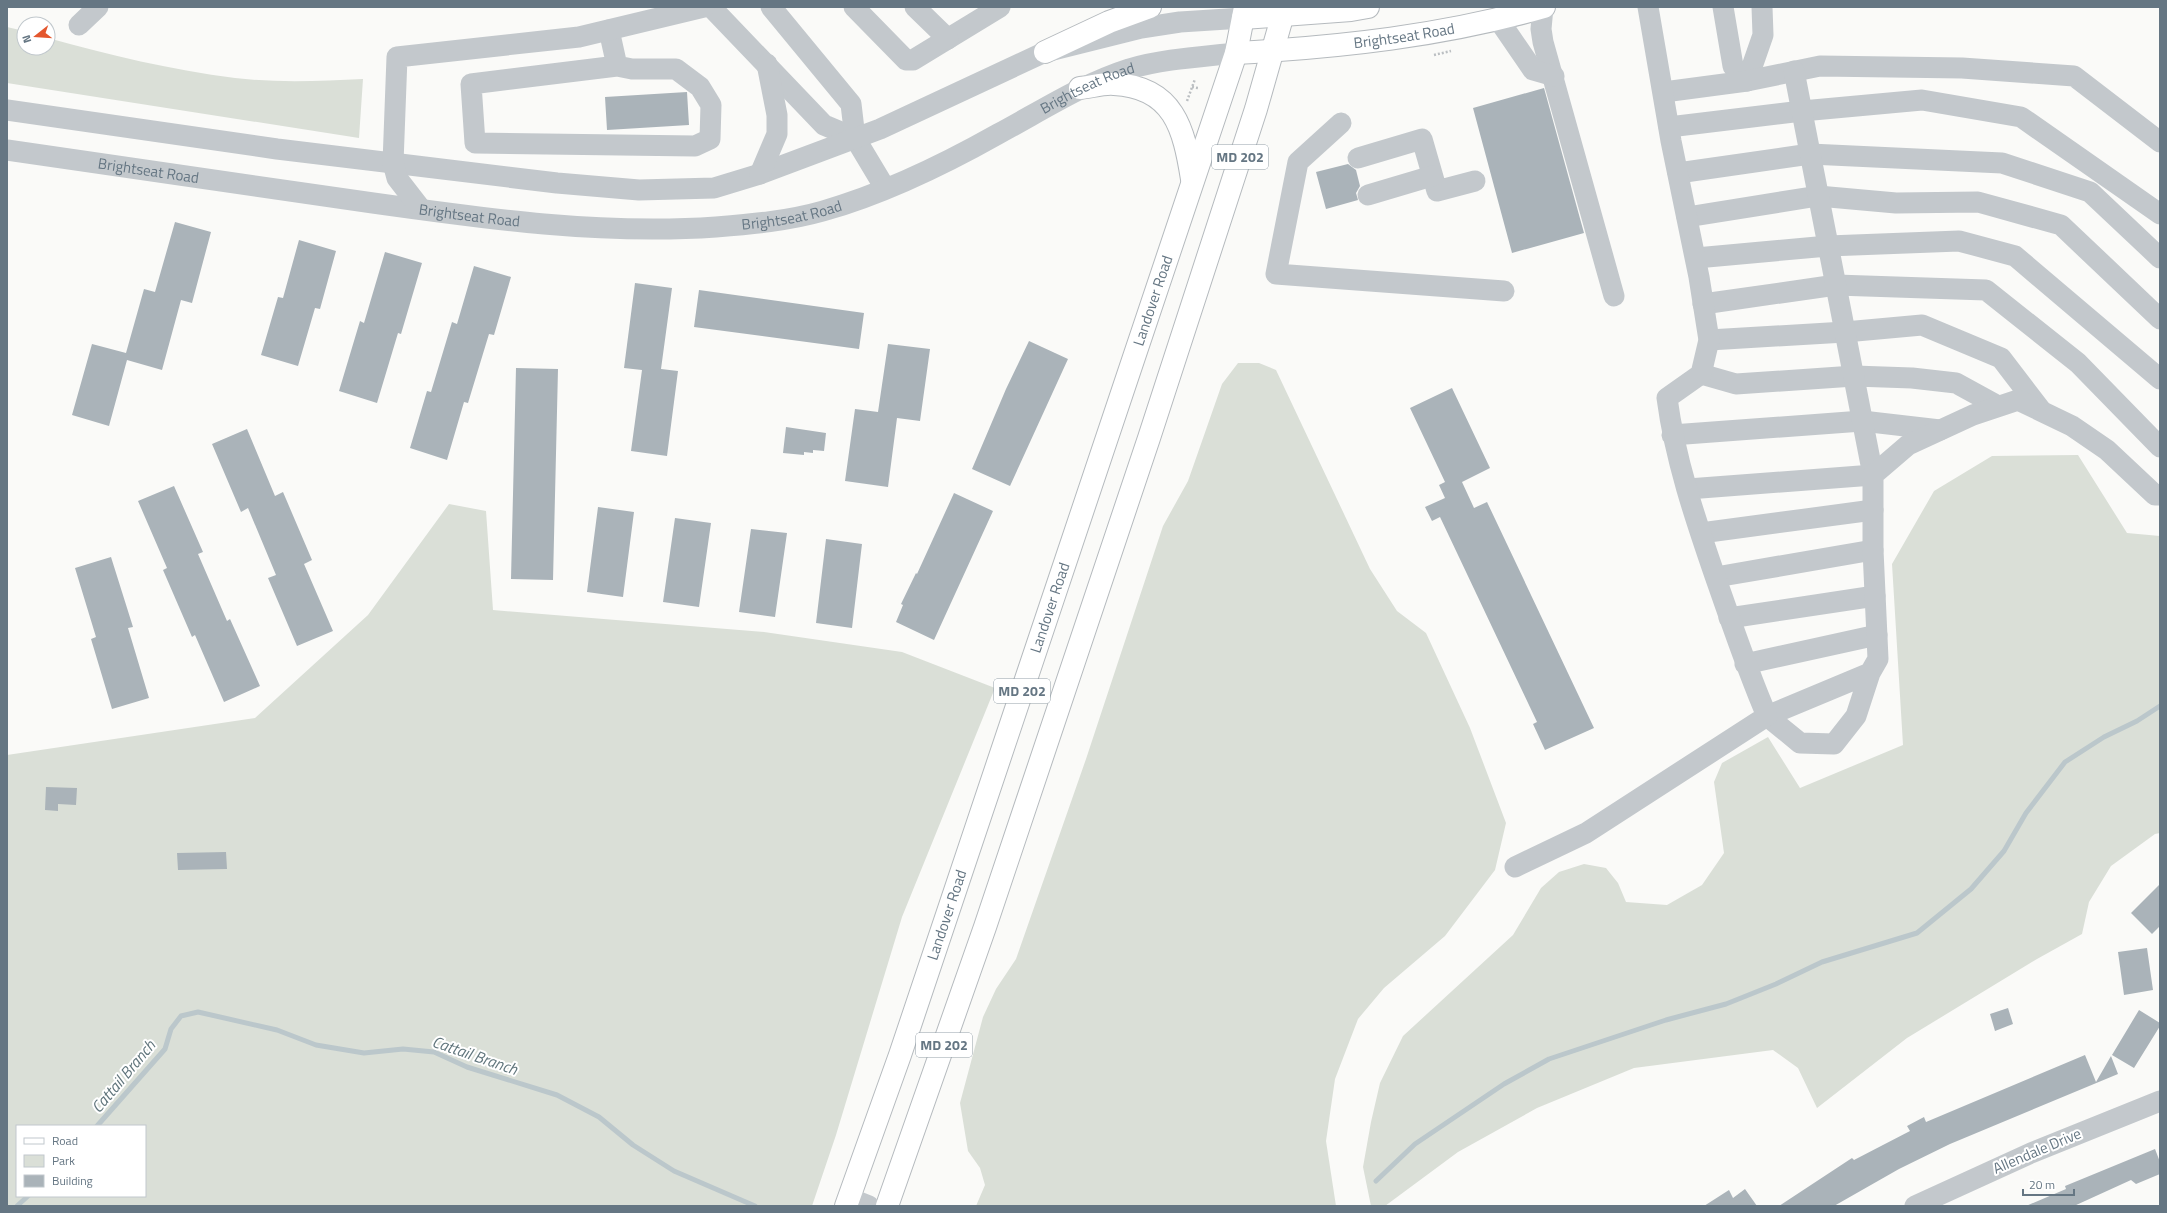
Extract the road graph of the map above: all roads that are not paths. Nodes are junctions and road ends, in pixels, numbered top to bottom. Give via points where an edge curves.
1 (98, 7) edge
2 (704, 7) edge
3 (711, 7) edge
4 (771, 7) edge
5 (854, 7) edge
6 (915, 7) edge
7 (1150, 7) edge
8 (1368, 7) edge
9 (1544, 7) edge
10 (1648, 7) edge
11 (1723, 7) edge
12 (1762, 7) edge
13 (989, 10) edge
14 (1284, 11) edge
15 (1244, 13) edge
16 (1498, 19) junction
17 (79, 25) dead end
18 (609, 30) junction
19 (948, 39) junction
20 (1273, 51) junction
21 (1045, 52) junction
22 (1236, 53) junction
23 (767, 64) junction
24 (617, 66) junction
25 (1794, 72) junction
26 (1554, 76) junction
27 (1746, 81) junction
28 (1080, 88) junction
29 (1664, 92) junction
30 (7, 110) edge
31 (1802, 111) junction
32 (1341, 123) dead end
33 (1669, 128) junction
34 (855, 138) junction
35 (2160, 142) edge
36 (7, 150) edge
37 (1810, 154) junction
38 (1358, 158) dead end
39 (393, 163) junction
40 (1678, 173) junction
41 (760, 174) junction
42 (1432, 176) junction
43 (1475, 181) dead end
44 (1192, 184) junction
45 (885, 188) junction
46 (1368, 195) dead end
47 (1818, 196) junction
48 (421, 210) junction
49 (2160, 214) edge
50 (1687, 217) junction
51 (1828, 246) junction
52 (1696, 258) junction
53 (2160, 258) edge
54 (1836, 285) junction
55 (1504, 291) dead end
56 (1614, 296) dead end
57 (1703, 304) junction
58 (2160, 319) edge
59 (1845, 332) junction
60 (1709, 340) junction
61 (1701, 374) junction
62 (1854, 376) junction
63 (2160, 379) edge
64 (1998, 406) junction
65 (2043, 412) junction
66 (1862, 421) junction
67 (1940, 430) junction
68 (1672, 435) junction
69 (2160, 447) edge
70 (1873, 475) junction
71 (1688, 489) junction
72 (2160, 495) edge
73 (1873, 510) junction
74 (1701, 533) junction
75 (1873, 550) junction
76 (1716, 577) junction
77 (1875, 596) junction
78 (1730, 618) junction
79 (1877, 635) junction
80 (1745, 664) junction
81 (1870, 673) junction
82 (1767, 716) junction
83 (1515, 867) dead end
84 (2160, 1101) edge
85 (847, 1202) edge
86 (869, 1206) edge
87 (887, 1206) edge
88 (1915, 1206) edge

1 - 17 street
2 - 18 street
3 - 23 street
4 - 34 street via 851,104
5 - 19 street via 906,60 913,60
6 - 19 street
7 - 21 main road via 1109,22
8 - 14 main road via 1350,10
9 - 16 main road, Brightseat Road
9 - 26 street via 1542,36
10 - 29 street
11 - 27 street via 1732,66
12 - 27 street via 1763,35
13 - 19 street
14 - 15 main road
14 - 20 main road, MD 202
15 - 21 street via 1141,28
15 - 22 main road, Landover Road / MD 202
16 - 20 main road, Brightseat Road via 1396,39
16 - 26 street via 1533,70
18 - 24 street
18 - 39 street via 579,37 397,58
20 - 22 main road, Brightseat Road
20 - 87 main road, MD 202 via 1145,448 985,928
21 - 34 street via 880,129
22 - 28 street, Brightseat Road via 1157,63 1128,70
22 - 44 main road, Landover Road / MD 202
23 - 34 street via 824,125
23 - 41 street via 777,114 777,134
24 - 24 street via 632,69 676,69 700,87 711,105 710,139 695,146 475,143 471,84
25 - 27 street
25 - 31 street
25 - 35 street via 1820,66 1954,68 2074,76
26 - 56 street
27 - 29 street
28 - 44 main road via 1113,84 1133,86 1154,96 1169,109 1184,135
28 - 45 street, Brightseat Road via 997,135
29 - 33 street
30 - 39 street via 276,149
31 - 33 street
31 - 37 street
31 - 49 street via 1922,100 2021,117
32 - 55 street via 1298,162 1276,274
33 - 40 street
34 - 41 street
34 - 45 street
36 - 48 street, Brightseat Road
37 - 40 street
37 - 47 street
37 - 53 street via 2002,163 2090,192
38 - 42 street via 1422,139
39 - 41 street via 557,184 639,190 714,188
39 - 48 street via 397,178
40 - 50 street
42 - 43 street via 1436,191
42 - 46 street
44 - 85 main road, Landover Road / MD 202 via 900,1055
45 - 48 street, Brightseat Road via 823,211 784,220 657,230 609,229
47 - 50 street
47 - 51 street
47 - 58 street via 1896,203 1978,202 2060,225
50 - 52 street
51 - 52 street
51 - 54 street
51 - 63 street via 1959,241 2015,256
52 - 57 street
54 - 57 street
54 - 59 street
54 - 69 street via 1986,290 2078,363
57 - 60 street
59 - 60 street
59 - 62 street
59 - 65 street via 1922,325 2001,358
60 - 61 street
61 - 62 street via 1736,384
61 - 68 street via 1667,398
62 - 64 street via 1956,383
62 - 66 street
64 - 65 street via 2018,400
64 - 67 street
65 - 72 street via 2072,426 2108,450 2155,495
66 - 67 street
66 - 68 street
66 - 70 street
67 - 70 street via 1908,445
68 - 71 street
70 - 71 street
70 - 73 street
71 - 74 street
73 - 74 street
73 - 75 street
74 - 76 street
75 - 76 street
75 - 77 street
76 - 78 street
77 - 78 street
77 - 79 street
78 - 80 street
79 - 80 street
79 - 81 street via 1878,659
80 - 82 street
81 - 82 street
81 - 82 street via 1856,716 1834,744 1800,743
82 - 83 street via 1586,833
84 - 88 street, Allendale Drive via 2031,1153
85 - 86 street

